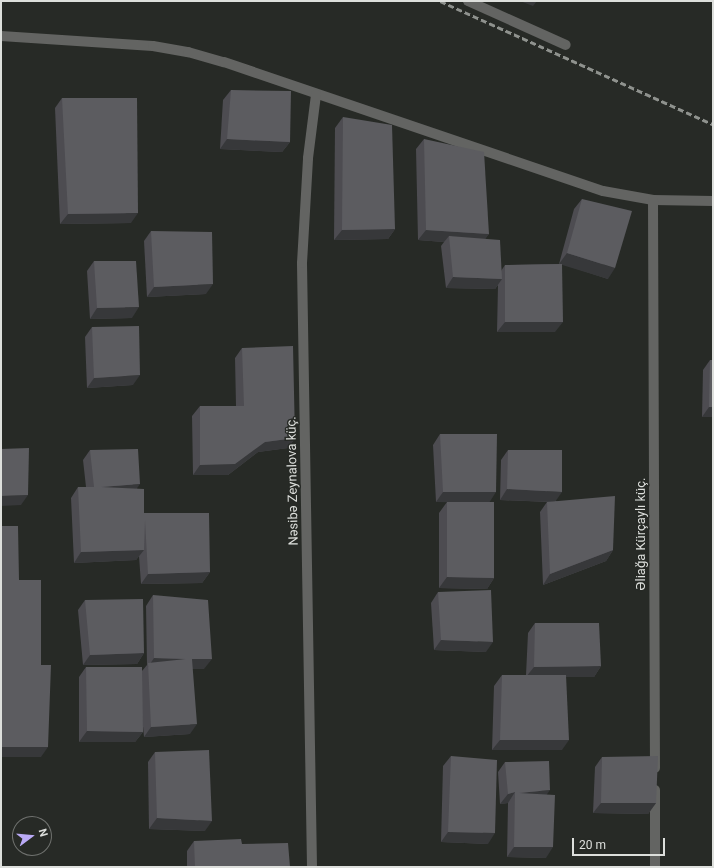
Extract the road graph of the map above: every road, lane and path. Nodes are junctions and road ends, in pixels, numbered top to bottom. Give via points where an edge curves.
1 (468, 1) edge
2 (1, 36) edge
3 (566, 45) dead end
4 (316, 95) junction
5 (653, 200) junction
6 (713, 201) edge
7 (312, 867) edge
8 (655, 867) edge

1 - 3 street
2 - 4 street via 153,46 224,62
4 - 5 street via 603,191
4 - 7 street, Nəsibə Zeynalova küç. via 308,158 302,263
5 - 6 street
5 - 8 street, Əliağa Kürçaylı küç.

